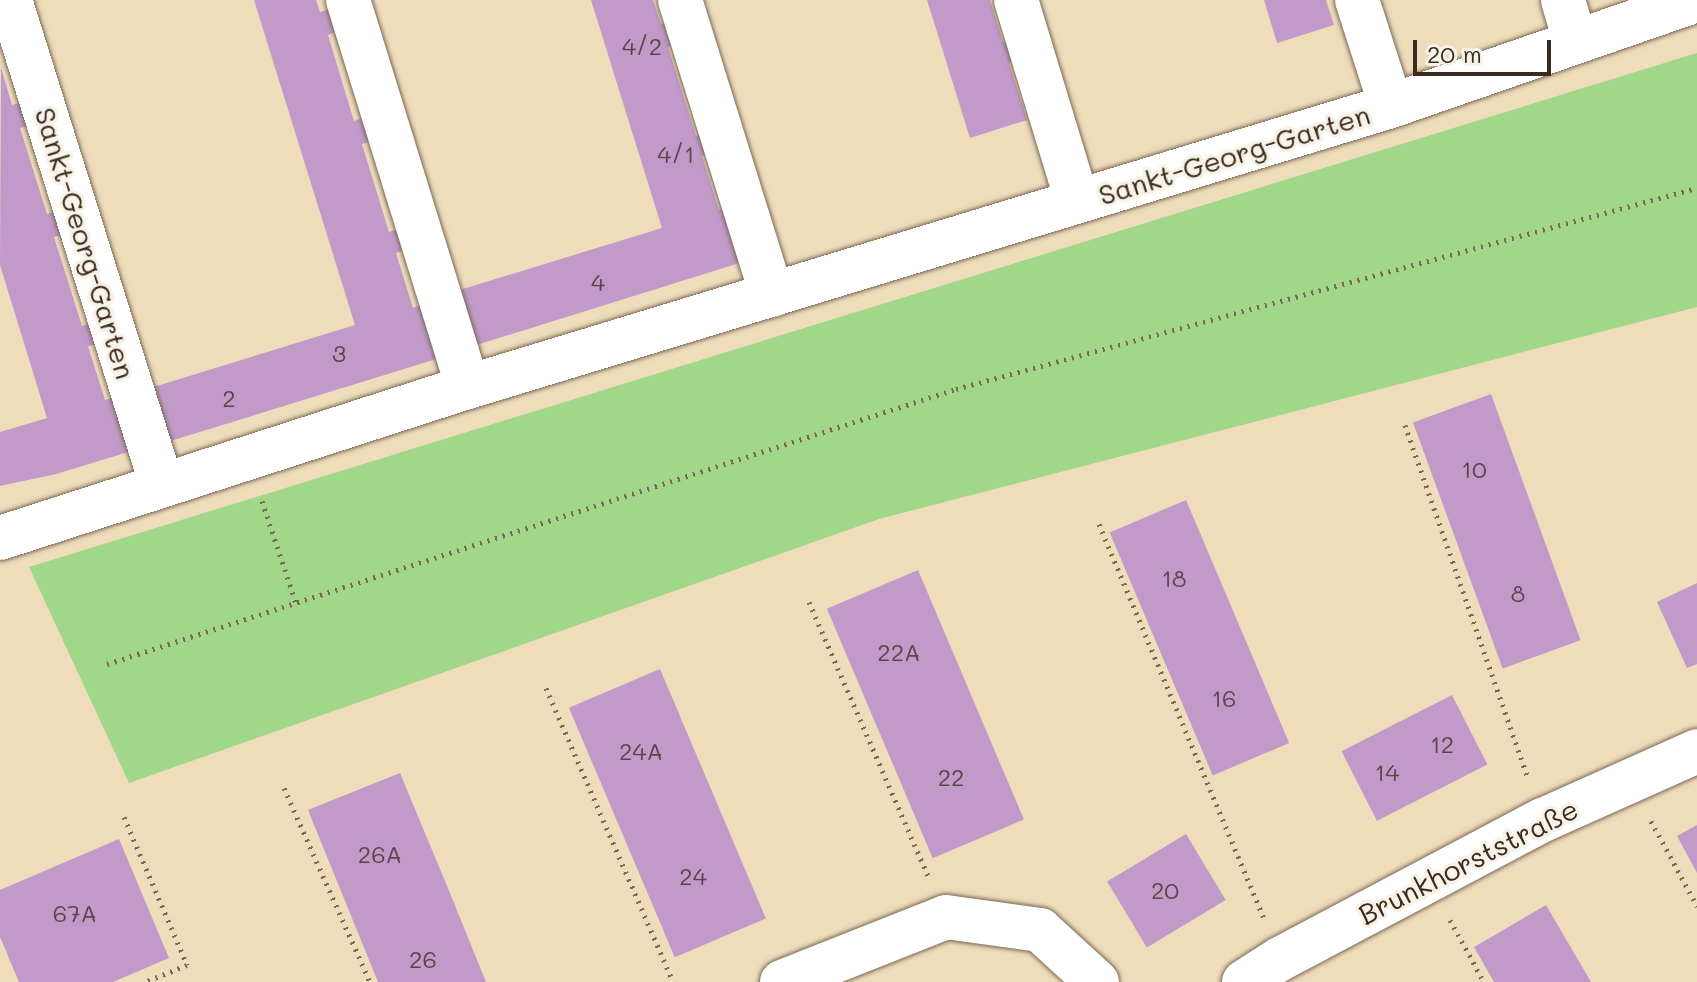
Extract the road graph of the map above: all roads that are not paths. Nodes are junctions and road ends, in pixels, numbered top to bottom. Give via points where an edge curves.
1 (10, 0) edge
2 (348, 0) edge
3 (680, 0) edge
4 (1016, 0) edge
5 (1357, 0) edge
6 (1697, 0) edge
7 (1569, 20) edge
8 (1391, 106) junction
9 (1077, 201) junction
10 (772, 295) junction
11 (468, 387) junction
12 (162, 486) junction
13 (0, 538) edge
14 (1697, 751) edge
15 (782, 982) edge
16 (1097, 982) edge
17 (1244, 982) edge

1 - 12 street, Sankt-Georg-Garten
2 - 11 street
3 - 10 street
4 - 9 street, Sankt-Georg-Garten
5 - 8 street, Sankt-Georg-Garten
6 - 7 street, Sankt-Georg-Garten
7 - 8 street, Sankt-Georg-Garten
8 - 9 street, Sankt-Georg-Garten
9 - 10 street, Sankt-Georg-Garten
10 - 11 street, Sankt-Georg-Garten
11 - 12 street, Sankt-Georg-Garten
12 - 13 street, Sankt-Georg-Garten
14 - 17 street, Brunkhorststraße via 1543,820
15 - 16 street via 946,917 1040,930

